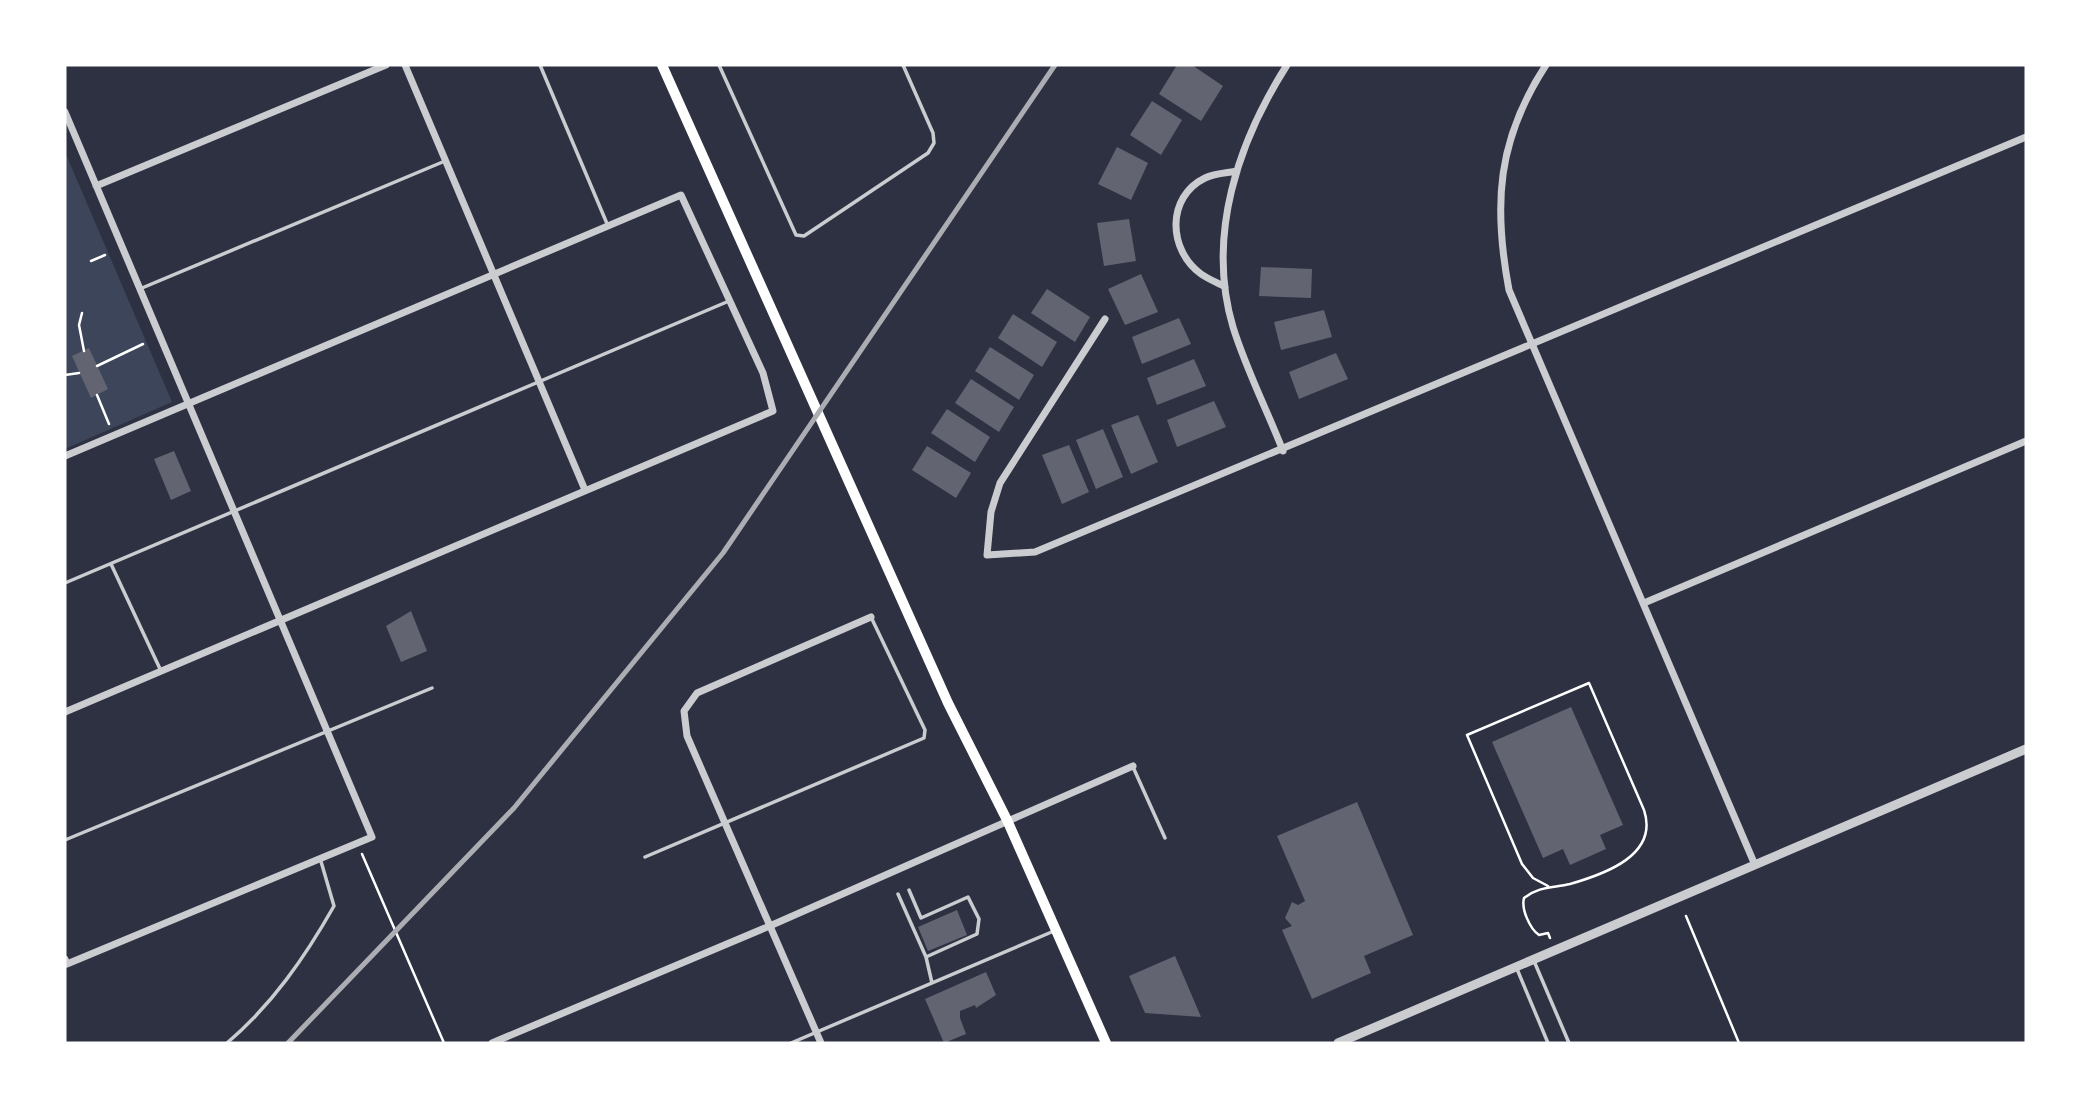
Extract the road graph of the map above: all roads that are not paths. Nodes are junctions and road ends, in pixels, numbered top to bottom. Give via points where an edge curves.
1 (386, 65) edge
2 (405, 65) edge
3 (540, 65) edge
4 (662, 65) edge
5 (719, 65) edge
6 (903, 65) edge
7 (1287, 65) edge
8 (1546, 65) edge
9 (65, 112) edge
10 (2026, 138) edge
11 (446, 161) junction
12 (1237, 171) junction
13 (96, 186) junction
14 (608, 226) junction
15 (493, 273) junction
16 (1226, 287) junction
17 (140, 289) junction
18 (731, 300) junction
19 (1105, 319) dead end
20 (1533, 346) junction
21 (539, 380) junction
22 (188, 402) junction
23 (2026, 441) edge
24 (1283, 450) junction
25 (65, 456) edge
26 (585, 490) junction
27 (234, 511) junction
28 (111, 564) junction
29 (65, 583) edge
30 (1644, 603) junction
31 (871, 617) joint
32 (280, 619) junction
33 (161, 671) junction
34 (432, 688) dead end
35 (65, 712) edge
36 (327, 731) junction
37 (2026, 749) edge
38 (1133, 766) joint
39 (1007, 820) junction
40 (726, 822) junction
41 (1165, 838) dead end
42 (65, 840) edge
43 (645, 857) dead end
44 (320, 858) junction
45 (1755, 865) junction
46 (909, 890) dead end
47 (898, 894) dead end
48 (922, 918) junction
49 (910, 922) junction
50 (772, 925) junction
51 (1056, 931) junction
52 (926, 957) junction
53 (1533, 960) junction
54 (66, 961) edge
55 (1516, 967) junction
56 (932, 983) junction
57 (817, 1032) junction
58 (227, 1043) edge
59 (492, 1043) edge
60 (791, 1043) edge
61 (821, 1043) edge
62 (1106, 1043) edge
63 (1338, 1043) edge
64 (1548, 1043) edge
65 (1569, 1043) edge

1 - 13 street
2 - 11 street
3 - 14 lane
4 - 39 main road via 948,703
5 - 6 lane via 796,235 804,236 928,153 934,143
7 - 12 street via 1251,132
8 - 20 street via 1514,127 1502,173 1498,221 1509,290
9 - 13 street
10 - 20 street
11 - 15 street
11 - 17 lane
12 - 16 street via 1223,227
12 - 16 street via 1196,183 1184,196 1175,227 1177,244 1188,260 1200,274
13 - 17 street
14 - 15 street
14 - 18 street via 681,195
15 - 21 street
15 - 22 street
16 - 24 street via 1233,327
17 - 22 street
18 - 21 lane
18 - 26 street via 763,373 773,411
19 - 24 street via 1000,482 991,512 987,555 1035,552
20 - 24 street
20 - 30 street
21 - 26 street
21 - 27 lane
22 - 25 street
22 - 27 street
23 - 30 street
26 - 32 street
27 - 28 lane
27 - 32 street
28 - 29 lane
28 - 33 lane
30 - 45 street
31 - 40 street via 697,693 684,711 687,736
31 - 40 lane via 925,730 924,738
32 - 33 street
32 - 36 street
33 - 35 street
34 - 36 lane
36 - 42 lane
36 - 44 street via 372,837
37 - 45 street
38 - 39 street
38 - 41 lane
39 - 50 street
39 - 51 main road
40 - 43 lane
40 - 50 street
44 - 54 street
44 - 58 lane via 334,906 287,980
45 - 53 street
46 - 48 lane
47 - 49 lane
48 - 49 lane
48 - 52 lane via 968,897 979,919 973,938
49 - 52 lane
50 - 57 street
50 - 59 street
51 - 56 lane
51 - 62 main road
52 - 56 lane
53 - 55 street
53 - 65 lane
55 - 63 street
55 - 64 lane
56 - 57 lane
57 - 60 lane
57 - 61 street

